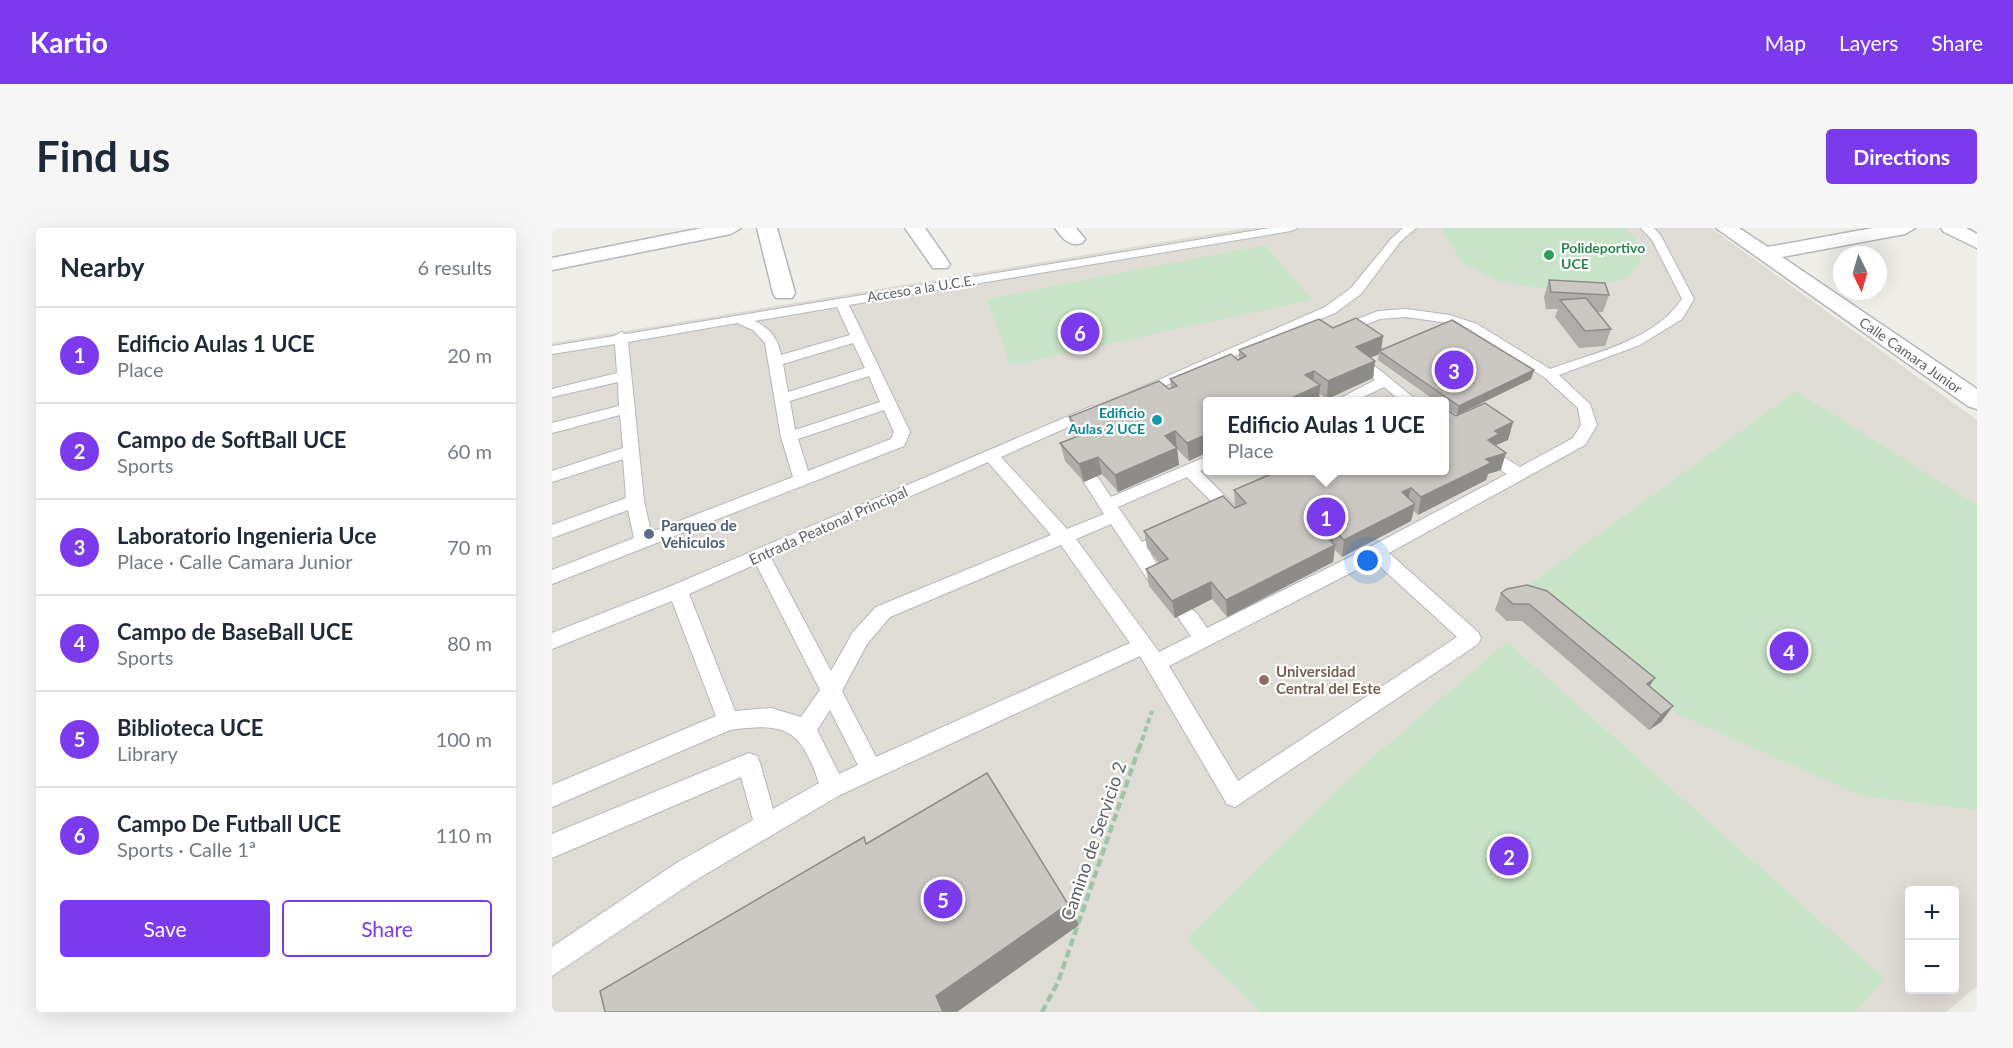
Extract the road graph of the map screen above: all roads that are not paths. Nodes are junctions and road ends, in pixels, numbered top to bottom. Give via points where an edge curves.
1 (731, 228) edge
2 (767, 228) edge
3 (915, 228) edge
4 (1291, 228) edge
5 (1410, 228) edge
6 (1647, 228) edge
7 (1726, 228) edge
8 (1905, 228) edge
9 (1951, 228) edge
10 (1977, 242) edge
11 (1765, 254) junction
12 (552, 264) edge
13 (940, 264) dead end
14 (784, 292) dead end
15 (841, 301) junction
16 (735, 318) junction
17 (621, 336) junction
18 (857, 337) junction
19 (1328, 337) edge
20 (1299, 340) edge
21 (552, 350) edge
22 (776, 362) junction
23 (1360, 362) edge
24 (873, 370) junction
25 (1549, 374) junction
26 (624, 376) junction
27 (1385, 381) junction
28 (552, 393) edge
29 (1351, 397) edge
30 (1406, 397) edge
31 (782, 399) junction
32 (1977, 401) edge
33 (1122, 403) junction
34 (888, 404) junction
35 (627, 409) junction
36 (1100, 421) edge
37 (552, 428) edge
38 (789, 437) junction
39 (1055, 438) junction
40 (631, 451) junction
41 (1488, 455) edge
42 (995, 461) junction
43 (1203, 463) edge
44 (1190, 469) junction
45 (1520, 474) junction
46 (552, 477) edge
47 (802, 479) junction
48 (1090, 479) dead end
49 (1247, 498) edge
50 (635, 501) junction
51 (1228, 508) junction
52 (1111, 511) junction
53 (1208, 517) edge
54 (1188, 527) edge
55 (552, 532) edge
56 (1067, 541) junction
57 (644, 542) junction
58 (1138, 551) junction
59 (1376, 552) junction
60 (760, 554) junction
61 (552, 577) edge
62 (1159, 581) edge
63 (678, 591) junction
64 (1185, 613) edge
65 (1204, 639) junction
66 (552, 641) edge
67 (1155, 662) junction
68 (831, 691) junction
69 (728, 721) junction
70 (805, 729) junction
71 (872, 769) junction
72 (832, 788) junction
73 (552, 796) edge
74 (766, 825) junction
75 (552, 846) edge
76 (552, 963) edge

1 - 12 street
2 - 14 street
3 - 13 street
4 - 15 lane, Acceso a la U.C.E.
5 - 33 lane via 1356,291 1330,310
6 - 25 lane via 1657,238 1688,299 1677,316 1635,342
7 - 11 street, Calle Camara Junior
8 - 11 street
9 - 10 street
11 - 32 street, Calle Camara Junior
15 - 16 lane, Acceso a la U.C.E.
15 - 18 lane
16 - 17 lane, Acceso a la U.C.E.
16 - 22 lane via 758,327 772,342
17 - 21 lane, Acceso a la U.C.E.
17 - 26 lane
18 - 22 lane
18 - 24 lane
19 - 25 lane via 1378,315 1406,312 1450,319 1472,327
20 - 33 lane
22 - 31 lane
23 - 27 lane
24 - 31 lane
24 - 34 lane
25 - 45 lane via 1585,407 1588,425 1579,441
26 - 28 lane
26 - 35 lane
27 - 29 lane
27 - 30 lane
31 - 38 lane
33 - 39 lane
34 - 38 lane
34 - 47 lane via 902,432 898,442
35 - 37 lane
35 - 40 lane
36 - 39 lane
38 - 47 lane
39 - 42 lane, Entrada Peatonal Principal
40 - 46 lane
40 - 50 lane
41 - 45 lane
42 - 56 lane
42 - 60 lane, Entrada Peatonal Principal via 954,469
43 - 44 lane
44 - 51 lane
44 - 52 lane
45 - 59 lane
47 - 57 lane
48 - 52 lane
49 - 51 lane
50 - 55 lane
50 - 57 lane
51 - 53 lane
52 - 56 lane
52 - 58 lane
54 - 58 lane
56 - 67 lane
56 - 68 lane via 883,612 860,638
57 - 61 lane
58 - 62 lane
59 - 65 lane
59 - 67 lane via 1471,638 1235,796
60 - 63 lane, Entrada Peatonal Principal
60 - 68 lane
63 - 66 lane, Entrada Peatonal Principal
63 - 69 lane
64 - 65 lane
65 - 67 lane
67 - 71 lane
68 - 70 lane
68 - 71 lane
69 - 70 lane via 759,716 784,718
69 - 73 lane
70 - 72 lane via 822,755
71 - 72 lane
72 - 74 lane
74 - 75 lane via 749,763
74 - 76 lane via 687,872

